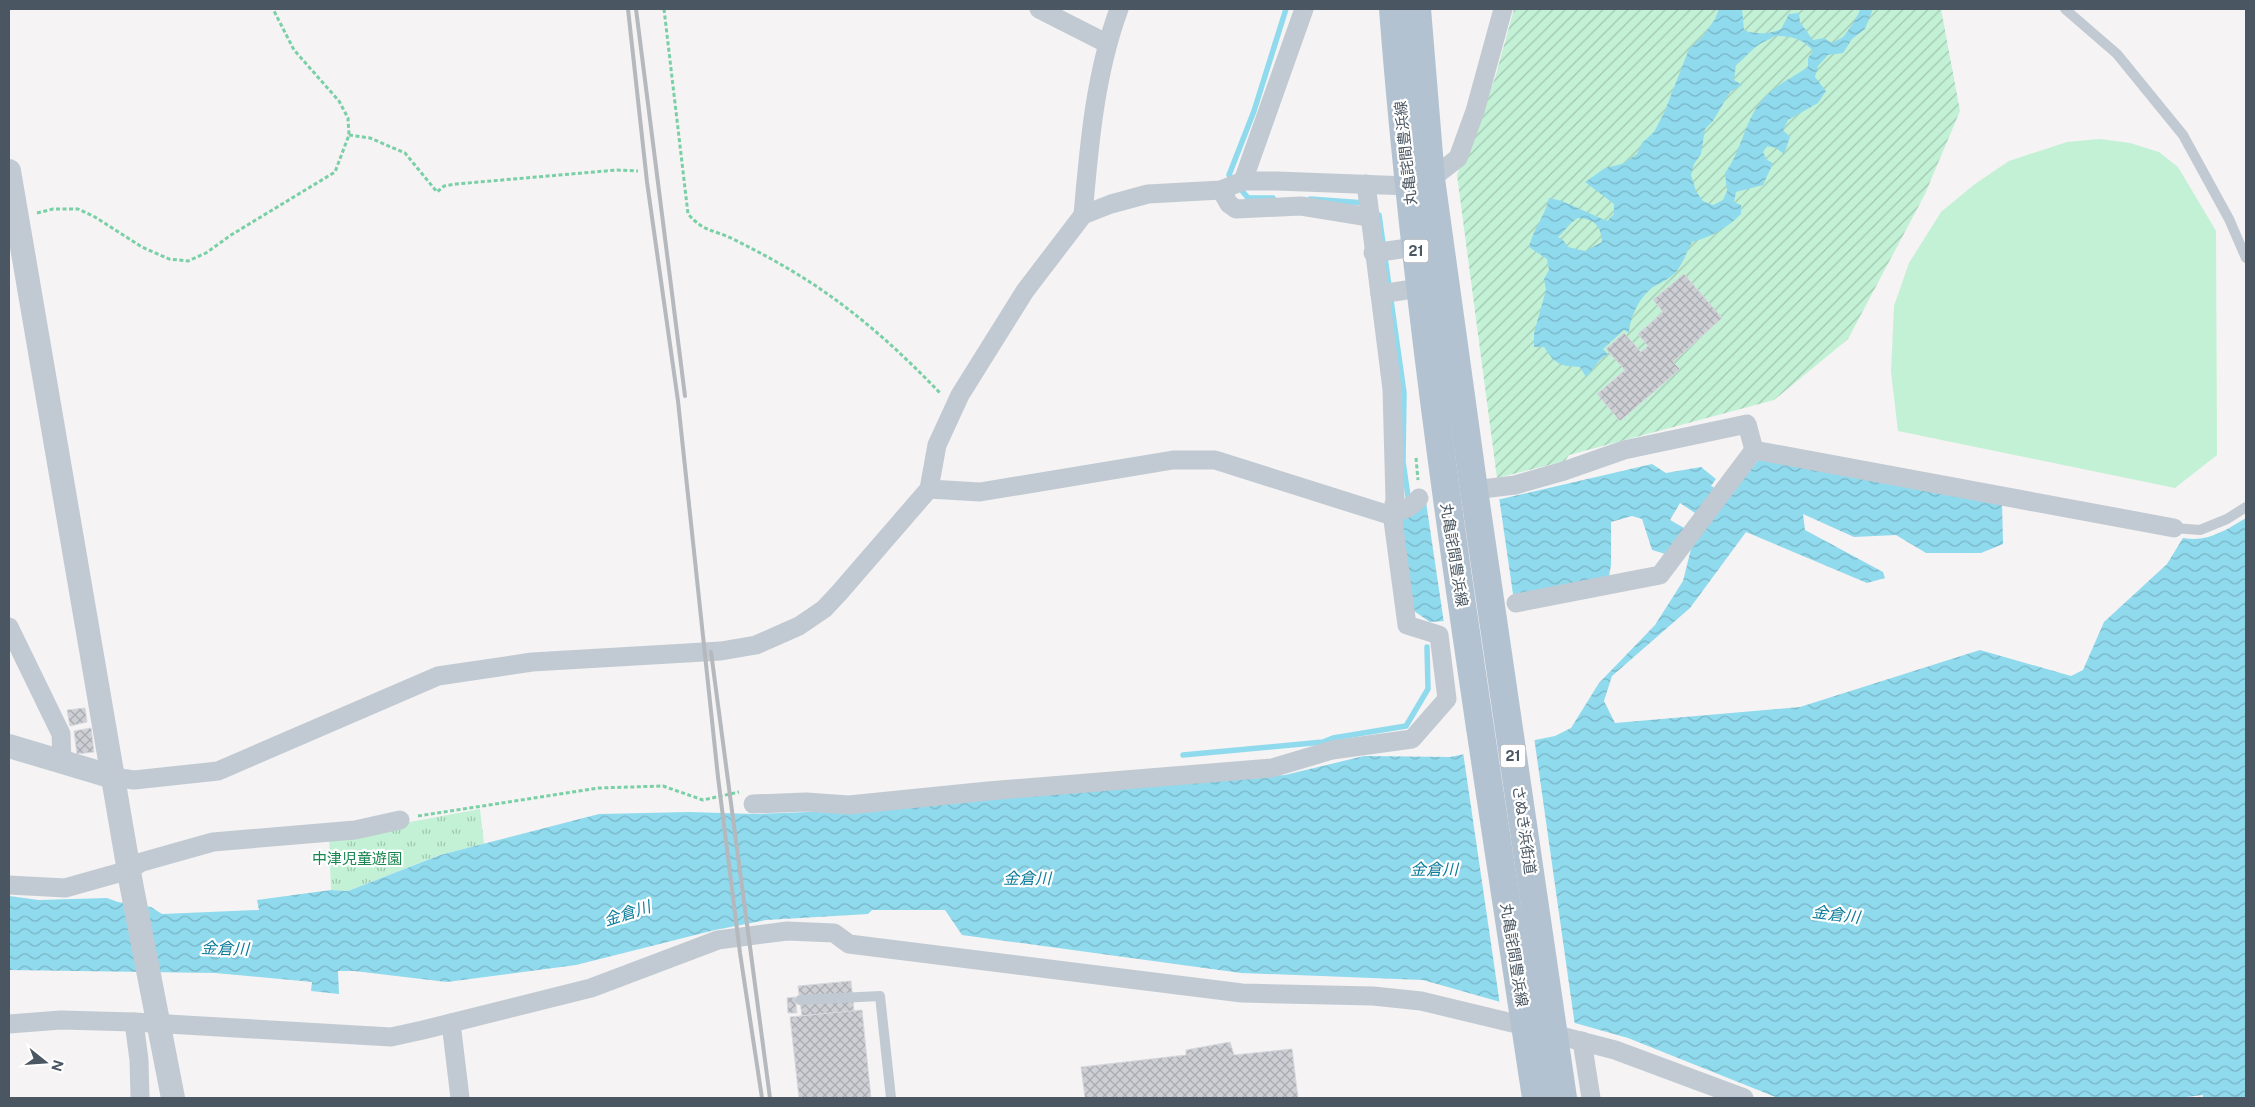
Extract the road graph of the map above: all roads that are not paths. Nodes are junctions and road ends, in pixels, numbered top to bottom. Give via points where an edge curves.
1 (1039, 9) edge
2 (1119, 9) edge
3 (1304, 9) edge
4 (1393, 9) edge
5 (1417, 9) edge
6 (1503, 9) edge
7 (2065, 9) edge
8 (1106, 43) junction
9 (9, 171) edge
10 (1420, 183) junction
11 (1233, 185) junction
12 (1368, 202) junction
13 (1082, 215) junction
14 (1390, 251) junction
15 (2246, 258) edge
16 (1395, 292) junction
17 (1754, 450) junction
18 (929, 489) junction
19 (1474, 490) junction
20 (1415, 503) junction
21 (2246, 506) edge
22 (2174, 528) joint
23 (1516, 603) dead end
24 (9, 627) edge
25 (9, 746) edge
26 (62, 761) junction
27 (113, 776) junction
28 (748, 797) road end
29 (400, 820) road end
30 (130, 876) junction
31 (9, 885) edge
32 (800, 1000) dead end
33 (1524, 1019) junction
34 (134, 1022) junction
35 (158, 1022) junction
36 (451, 1023) junction
37 (9, 1024) edge
38 (1552, 1028) junction
39 (1582, 1041) junction
40 (140, 1098) edge
41 (173, 1098) edge
42 (460, 1098) edge
43 (891, 1098) edge
44 (1536, 1098) edge
45 (1563, 1098) edge
46 (1591, 1098) edge
47 (1744, 1098) edge

1 - 8 street
2 - 8 street
3 - 11 street
4 - 10 main road, 丸亀詫間豊浜線 / 21 via 1402,122
5 - 10 main road, 丸亀詫間豊浜線 / 21
6 - 10 street via 1458,158
7 - 15 lane via 2117,54 2183,135 2229,218
8 - 13 street via 1088,148
9 - 27 street
10 - 12 street
10 - 14 main road, 丸亀詫間豊浜線 / 21
10 - 19 main road, 丸亀詫間豊浜線 / 21
11 - 12 street
11 - 12 street via 1229,204 1236,209
11 - 13 street via 1148,194
12 - 14 street
13 - 18 street via 1026,291 960,395 937,445
14 - 16 main road, 丸亀詫間豊浜線 / 21
14 - 16 street
16 - 20 main road, 丸亀詫間豊浜線 / 21
16 - 20 street via 1392,389 1396,500
17 - 19 street via 1747,424 1624,450 1515,486
17 - 22 street
17 - 23 street via 1660,575
18 - 20 street via 980,492 1173,460 1215,460 1343,496 1386,514
18 - 27 street via 824,609 799,626 756,645 721,651 532,662 438,676 218,771 134,780
19 - 38 main road, さぬき浜街道 / 21
20 - 28 street via 1407,625 1439,635 1446,699 1412,739 1332,750 1272,768 988,790 849,805
20 - 33 main road, 丸亀詫間豊浜線 / 21
21 - 22 lane via 2227,519 2200,530
24 - 26 street via 61,734
25 - 26 street
26 - 27 street
27 - 30 street
29 - 30 street via 355,830 213,842 142,862
30 - 31 street via 65,888
30 - 35 street
32 - 43 lane via 880,996
33 - 36 street via 1373,996 1242,993 848,944 834,933 787,931 718,940 591,988
33 - 44 main road, 丸亀詫間豊浜線 / 21
34 - 35 street
34 - 37 street via 60,1020
34 - 40 street
35 - 36 street via 391,1037
35 - 41 street
36 - 42 street
38 - 39 street
38 - 45 main road, 21
39 - 46 street
39 - 47 street

